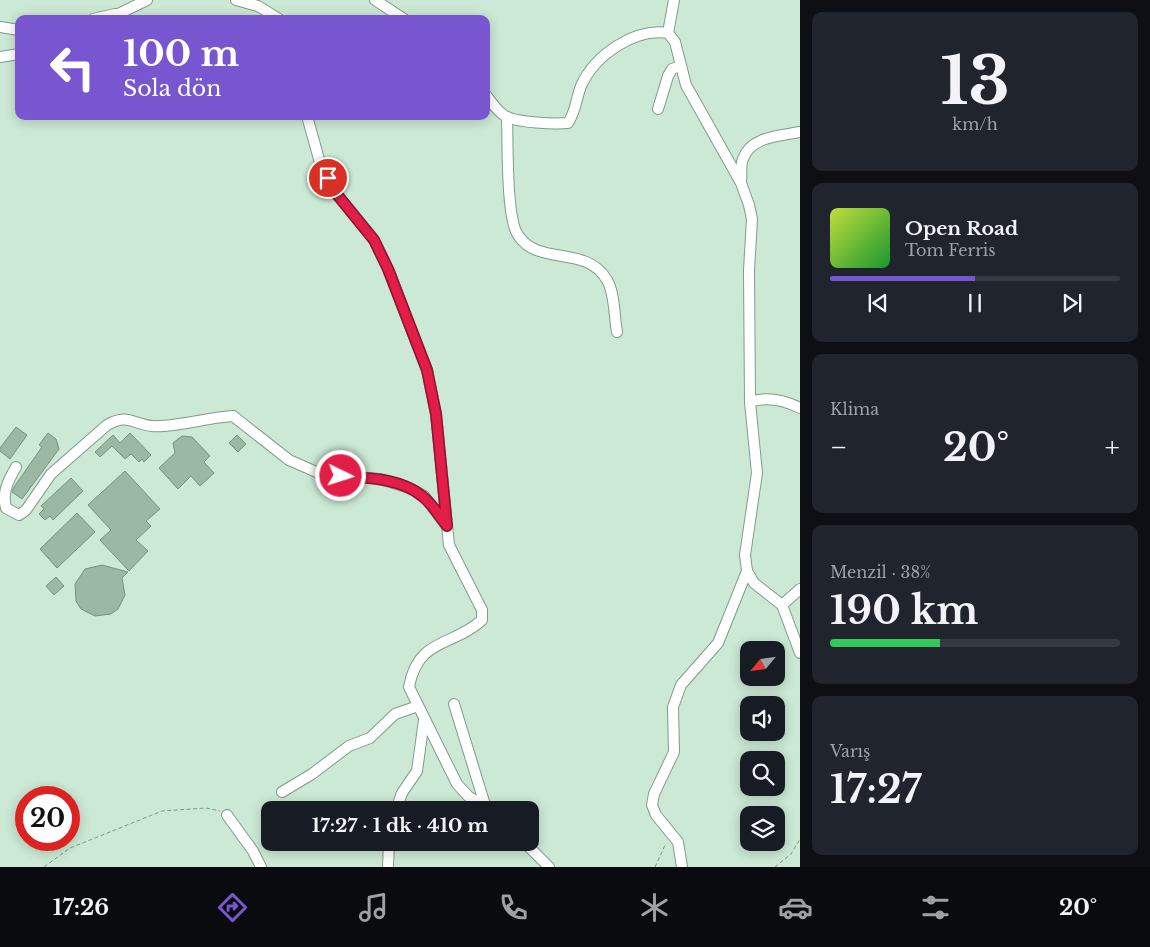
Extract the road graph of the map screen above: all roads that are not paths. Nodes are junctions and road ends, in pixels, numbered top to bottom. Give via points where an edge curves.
1 (147, 0) edge
2 (236, 0) edge
3 (374, 0) edge
4 (674, 0) edge
5 (123, 12) junction
6 (110, 15) edge
7 (117, 15) edge
8 (273, 15) edge
9 (398, 15) edge
10 (0, 27) edge
11 (15, 29) edge
12 (668, 33) junction
13 (15, 55) edge
14 (0, 57) edge
15 (680, 66) junction
16 (490, 100) edge
17 (658, 109) dead end
18 (507, 117) junction
19 (308, 120) edge
20 (800, 132) edge
21 (741, 183) junction
22 (616, 332) dead end
23 (750, 402) junction
24 (800, 408) edge
25 (16, 467) dead end
26 (447, 526) junction
27 (747, 571) junction
28 (800, 589) edge
29 (782, 605) junction
30 (800, 653) edge
31 (454, 704) dead end
32 (418, 706) junction
33 (424, 720) junction
34 (282, 792) dead end
35 (399, 801) edge
36 (477, 801) edge
37 (485, 801) edge
38 (227, 815) road end
39 (389, 851) edge
40 (533, 851) edge
41 (261, 867) edge
42 (388, 867) edge
43 (549, 867) edge
44 (682, 867) edge

1 - 5 street
2 - 8 street via 258,6
3 - 9 street
4 - 12 street
5 - 6 street
5 - 7 street
10 - 11 street
12 - 15 street via 675,42
12 - 18 street via 656,31 618,44 596,62 581,86 574,114 568,122 554,124
13 - 14 street
15 - 17 street via 672,69 668,76
15 - 21 street via 686,85
16 - 18 street
18 - 22 street via 512,214 517,234 527,246 543,252 583,258 597,269 607,280 612,296
19 - 26 street via 320,163 335,192 374,240 388,269 427,370 436,414
20 - 21 street via 757,141 742,160
21 - 23 street via 752,220
23 - 24 street via 770,398
23 - 27 street via 757,473 745,555
25 - 26 street via 5,488 4,500 6,508 19,515 51,474 107,424 126,418 152,426 233,416 289,460 321,474 380,479 410,488 424,496
26 - 32 street via 449,545 482,610 482,620 471,630 453,636 424,654 412,669 409,687
27 - 29 street via 754,583
27 - 44 street via 718,643 680,685 673,707 674,752 652,805 678,842
28 - 29 street
29 - 30 street
31 - 37 street
32 - 33 street
32 - 34 street via 395,714 370,738 349,746
33 - 35 street via 417,771
33 - 36 street via 457,784
38 - 41 street via 254,851
39 - 42 street
40 - 43 street

